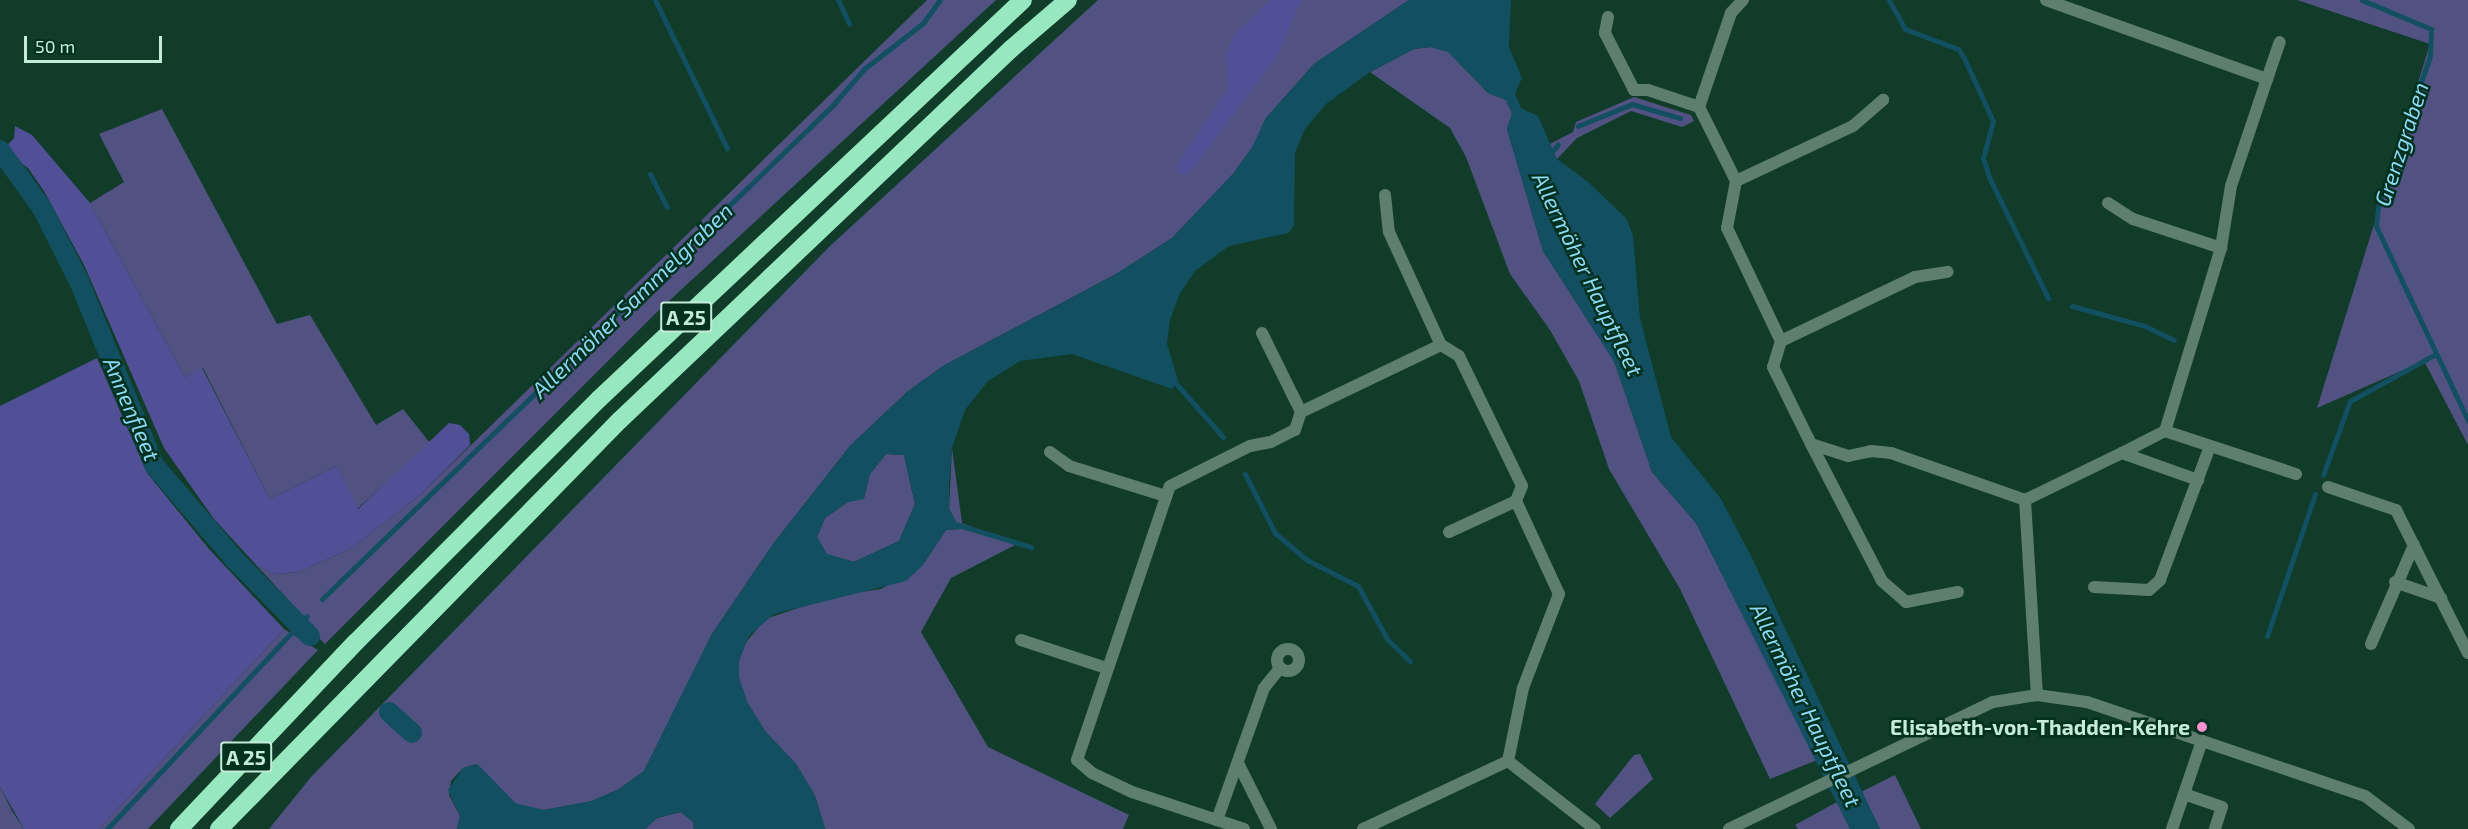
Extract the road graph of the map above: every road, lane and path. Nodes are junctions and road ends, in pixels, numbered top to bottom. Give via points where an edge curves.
1 (1023, 0) edge
2 (1068, 0) edge
3 (1743, 0) edge
4 (2046, 0) edge
5 (1608, 17) dead end
6 (2280, 42) dead end
7 (2267, 79) junction
8 (1883, 100) dead end
9 (1699, 107) junction
10 (1736, 181) junction
11 (1385, 195) dead end
12 (2108, 203) dead end
13 (2221, 248) junction
14 (1948, 272) dead end
15 (1262, 333) dead end
16 (1781, 341) junction
17 (1442, 345) junction
18 (1301, 412) junction
19 (2165, 431) junction
20 (1811, 444) junction
21 (2210, 446) junction
22 (1050, 452) dead end
23 (2122, 453) junction
24 (2296, 474) dead end
25 (2198, 480) junction
26 (2328, 487) dead end
27 (1166, 496) junction
28 (2025, 500) junction
29 (1516, 501) junction
30 (1449, 532) dead end
31 (2414, 545) junction
32 (2395, 582) junction
33 (2094, 587) dead end
34 (1958, 592) dead end
35 (2441, 598) junction
36 (1022, 640) dead end
37 (2371, 644) dead end
38 (2468, 653) edge
39 (1106, 668) junction
40 (1280, 668) dead end
41 (2037, 695) junction
42 (2202, 741) junction
43 (1508, 761) junction
44 (1238, 763) junction
45 (261, 784) junction
46 (2184, 794) junction
47 (1218, 820) junction
48 (180, 829) edge
49 (219, 829) edge
50 (232, 829) edge
51 (1244, 829) edge
52 (1271, 829) edge
53 (1363, 829) edge
54 (1595, 829) edge
55 (1729, 829) edge
56 (2172, 829) edge
57 (2215, 829) edge
58 (2409, 829) edge

1 - 48 highway, A 25 via 599,399 356,642
2 - 45 highway, A 25 via 1011,49 620,420
3 - 9 street via 1731,13
4 - 7 street
5 - 9 street via 1605,33 1634,90 1648,90
6 - 7 street
7 - 13 street via 2231,186
8 - 10 street via 1853,126
9 - 10 street
10 - 16 street via 1727,228
11 - 17 street via 1389,232
12 - 13 street via 2133,219
13 - 19 street
14 - 16 street via 1915,277
15 - 18 street
16 - 20 street via 1773,367
17 - 18 street
17 - 29 street via 1459,356 1522,486
18 - 27 street via 1295,430 1271,442 1250,446 1170,486
19 - 21 street
19 - 23 street
20 - 28 street via 1848,456 1871,451 1892,453
20 - 34 street via 1882,581 1906,602
21 - 24 street
21 - 25 street
22 - 27 street via 1069,466
23 - 25 street
23 - 28 street
25 - 33 street via 2160,580 2150,590
26 - 31 street via 2396,510
27 - 39 street
28 - 41 street
29 - 30 street
29 - 43 street via 1559,594 1523,688
31 - 32 street
31 - 35 street
32 - 35 street
32 - 37 street
35 - 38 street
36 - 39 street
39 - 47 street via 1077,760 1092,773 1132,792
40 - 44 street via 1264,688
41 - 42 street via 2087,702
41 - 55 street via 1993,702
42 - 46 street
42 - 58 street via 2365,796
43 - 53 street
43 - 54 street
44 - 47 street
44 - 52 street
45 - 49 highway, A 25
45 - 50 highway
46 - 56 street
46 - 57 street via 2222,807
47 - 51 street

